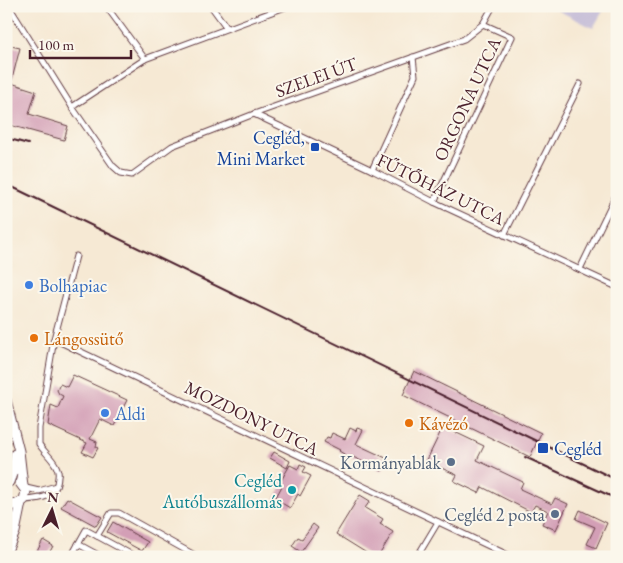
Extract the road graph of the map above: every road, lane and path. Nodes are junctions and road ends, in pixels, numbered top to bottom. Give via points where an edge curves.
1 (12, 6) edge
2 (106, 6) edge
3 (211, 6) edge
4 (288, 6) edge
5 (493, 6) edge
6 (483, 24) junction
7 (227, 28) junction
8 (413, 57) junction
9 (145, 59) junction
10 (580, 84) dead end
11 (72, 107) junction
12 (254, 114) junction
13 (372, 170) junction
14 (617, 192) edge
15 (434, 202) junction
16 (504, 235) junction
17 (76, 256) dead end
18 (580, 269) junction
19 (617, 287) edge
20 (54, 339) junction
21 (6, 400) edge
22 (13, 423) junction
23 (7, 483) edge
24 (56, 486) junction
25 (24, 487) junction
26 (22, 501) junction
27 (7, 503) edge
28 (438, 522) junction
29 (98, 536) junction
30 (6, 540) edge
31 (78, 544) junction
32 (6, 553) edge
33 (70, 557) edge
34 (102, 557) edge
35 (136, 557) edge
36 (198, 557) edge
37 (417, 557) edge
38 (512, 557) edge

1 - 11 street via 10,8
2 - 9 street
3 - 7 street
4 - 7 street
5 - 6 street, SZELEI ÚT
6 - 8 street, SZELEI ÚT via 464,39
6 - 15 street, ORGONA UTCA via 512,37
7 - 9 street
8 - 12 street, SZELEI ÚT
8 - 13 street via 415,76
9 - 11 street
10 - 16 street
11 - 12 street, SZELEI ÚT via 117,170 132,176 172,146
12 - 13 street, FŰTŐHÁZ UTCA
13 - 15 street, FŰTŐHÁZ UTCA
14 - 18 street
15 - 16 street, FŰTŐHÁZ UTCA
16 - 18 street, FŰTŐHÁZ UTCA
17 - 20 street
18 - 19 street, FŰTŐHÁZ UTCA
20 - 24 street via 39,444 56,464 59,472
20 - 28 street, MOZDONY UTCA
21 - 22 main road
22 - 23 main road via 15,461
22 - 25 main road
23 - 25 main road via 16,481
24 - 25 street via 39,491
24 - 26 street via 48,496
25 - 26 main road via 26,494
26 - 27 main road via 15,505
26 - 32 main road
27 - 30 main road via 10,517
28 - 37 street
28 - 38 street, MOZDONY UTCA
29 - 31 street via 86,530
29 - 35 street
29 - 36 street via 111,514 119,513
31 - 33 street
31 - 34 street

